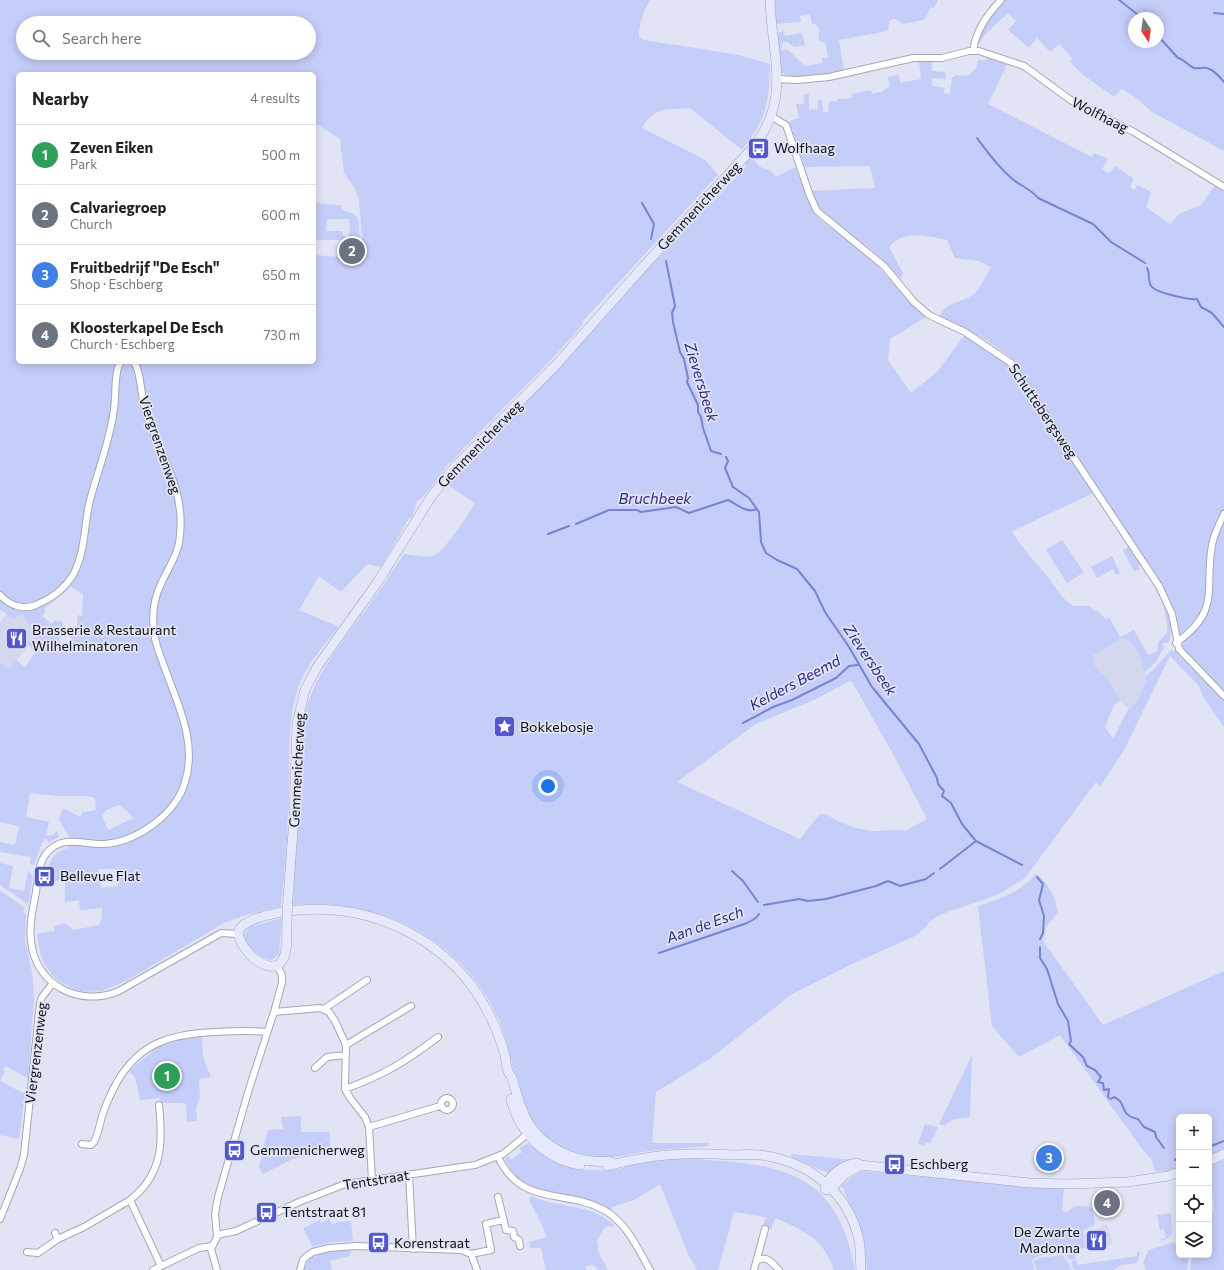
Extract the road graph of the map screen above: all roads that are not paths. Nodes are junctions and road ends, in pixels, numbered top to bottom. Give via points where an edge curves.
1 (770, 0) edge
2 (1001, 0) edge
3 (973, 51) junction
4 (777, 79) junction
5 (772, 117) junction
6 (1224, 187) edge
7 (120, 364) edge
8 (135, 364) edge
9 (1224, 514) edge
10 (0, 595) edge
11 (1176, 643) junction
12 (1224, 696) edge
13 (238, 934) junction
14 (277, 965) junction
15 (367, 980) dead end
16 (53, 984) junction
17 (412, 1006) dead end
18 (324, 1009) junction
19 (274, 1012) junction
20 (267, 1032) junction
21 (438, 1037) dead end
22 (346, 1045) junction
23 (346, 1055) junction
24 (315, 1068) dead end
25 (346, 1089) junction
26 (159, 1104) dead end
27 (440, 1106) dead end
28 (369, 1127) junction
29 (530, 1132) junction
30 (82, 1144) dead end
31 (1224, 1154) edge
32 (498, 1157) junction
33 (1212, 1160) edge
34 (1176, 1173) edge
35 (409, 1175) junction
36 (372, 1180) junction
37 (828, 1187) junction
38 (498, 1197) dead end
39 (130, 1200) junction
40 (0, 1219) edge
41 (503, 1220) junction
42 (766, 1229) dead end
43 (217, 1235) junction
44 (212, 1246) junction
45 (520, 1246) dead end
46 (413, 1249) junction
47 (27, 1252) dead end
48 (471, 1254) junction
49 (758, 1260) junction
50 (161, 1266) junction
51 (153, 1270) edge
52 (217, 1270) edge
53 (300, 1270) edge
54 (477, 1270) edge
55 (650, 1270) edge
56 (754, 1270) edge
57 (778, 1270) edge
58 (861, 1270) edge

1 - 4 main road, Gemmenicherweg
2 - 3 street via 983,21
3 - 4 street, Wolfhaag via 942,58 913,58 837,76
3 - 6 street, Wolfhaag via 991,54 1024,66 1072,101 1134,132
4 - 5 main road, Gemmenicherweg
5 - 11 street, Schuttebergsweg via 786,125 810,196 820,214 884,266 914,302 929,315 965,332 1011,363 1159,586 1172,614
5 - 14 main road, Gemmenicherweg, bridge via 764,134 750,152 555,366 452,470 431,497 377,583 317,667 305,690 297,724 294,825 285,953 282,962
7 - 10 street, Viergrenzenweg via 117,368 116,399 110,429 89,504 82,551 73,575 53,596 32,607 13,605
8 - 16 street, Viergrenzenweg via 147,418 178,496 179,545 157,592 153,628 187,735 188,768 177,799 160,818 142,831 107,844 63,843 51,848 44,858 38,880 31,939 37,964
9 - 11 street via 1212,544 1207,606 1195,626
11 - 12 street, Schuttebergsweg via 1181,652
13 - 14 main road via 240,944 252,957 266,965
13 - 16 street via 218,934 129,986 106,996 76,996
13 - 29 main road via 241,925 282,912 313,909 361,913 400,927 438,951 458,970 486,1009 497,1032 509,1073 507,1076 514,1108
14 - 19 street via 282,979
15 - 18 street
16 - 40 street, Viergrenzenweg via 40,1003 26,1147
17 - 22 street
18 - 19 street
18 - 22 street via 335,1021
19 - 20 street
20 - 30 street via 250,1030 196,1033 158,1042 138,1056 128,1067 106,1104 94,1142
20 - 43 street via 248,1089 215,1208
21 - 25 street via 386,1073
22 - 23 street
23 - 24 street via 327,1056
23 - 25 street
25 - 28 street
26 - 39 street via 161,1139 156,1167 145,1186
27 - 28 street
28 - 36 street
29 - 32 street, Tentstraat
29 - 37 main road via 564,1154 581,1160 612,1163 675,1153 736,1155 792,1169
31 - 33 main road
32 - 35 street, Tentstraat via 475,1165
32 - 55 street via 508,1173 521,1186 539,1193 589,1203 606,1211 626,1229
34 - 37 main road via 1128,1182 1029,1183 855,1164 843,1167
35 - 36 street, Tentstraat
35 - 46 street
36 - 43 street, Tentstraat via 333,1188 236,1231
37 - 58 main road via 845,1216 859,1255
38 - 41 street
39 - 47 street via 84,1228 56,1236 38,1253
39 - 50 street
41 - 45 street via 506,1230 513,1231
41 - 48 street via 486,1224 491,1250
42 - 49 street
43 - 44 street
44 - 50 street via 198,1248
44 - 52 street
46 - 48 street via 461,1250
46 - 53 street via 356,1246 330,1248 307,1256
48 - 54 street
49 - 56 street
49 - 57 street via 768,1259
50 - 51 street

